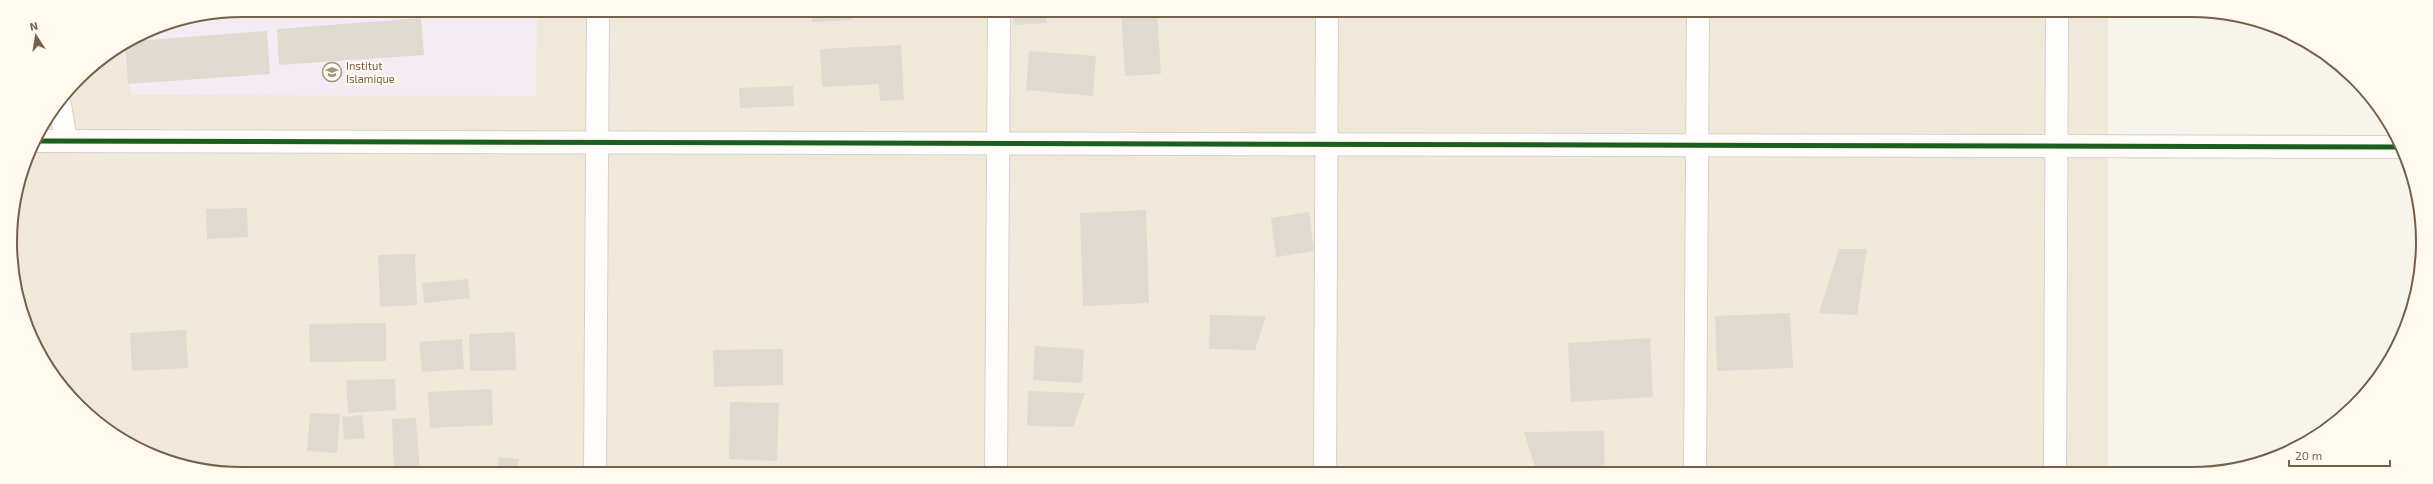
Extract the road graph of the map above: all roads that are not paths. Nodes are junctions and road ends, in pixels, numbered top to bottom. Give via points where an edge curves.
1 (598, 17) edge
2 (999, 17) edge
3 (1327, 17) edge
4 (1698, 17) edge
5 (2057, 17) edge
6 (61, 109) edge
7 (41, 141) edge
8 (66, 141) junction
9 (597, 143) junction
10 (998, 144) junction
11 (1327, 145) junction
12 (1697, 146) junction
13 (2057, 147) junction
14 (2395, 147) edge
15 (595, 467) edge
16 (996, 467) edge
17 (1325, 467) edge
18 (1695, 467) edge
19 (2055, 467) edge

1 - 9 street
2 - 10 street
3 - 11 street
4 - 12 street
5 - 13 street
6 - 8 street
7 - 8 street
8 - 9 street
9 - 10 street
9 - 15 street
10 - 11 street
10 - 16 street
11 - 12 street
11 - 17 street
12 - 13 street
12 - 18 street
13 - 14 street
13 - 19 street

